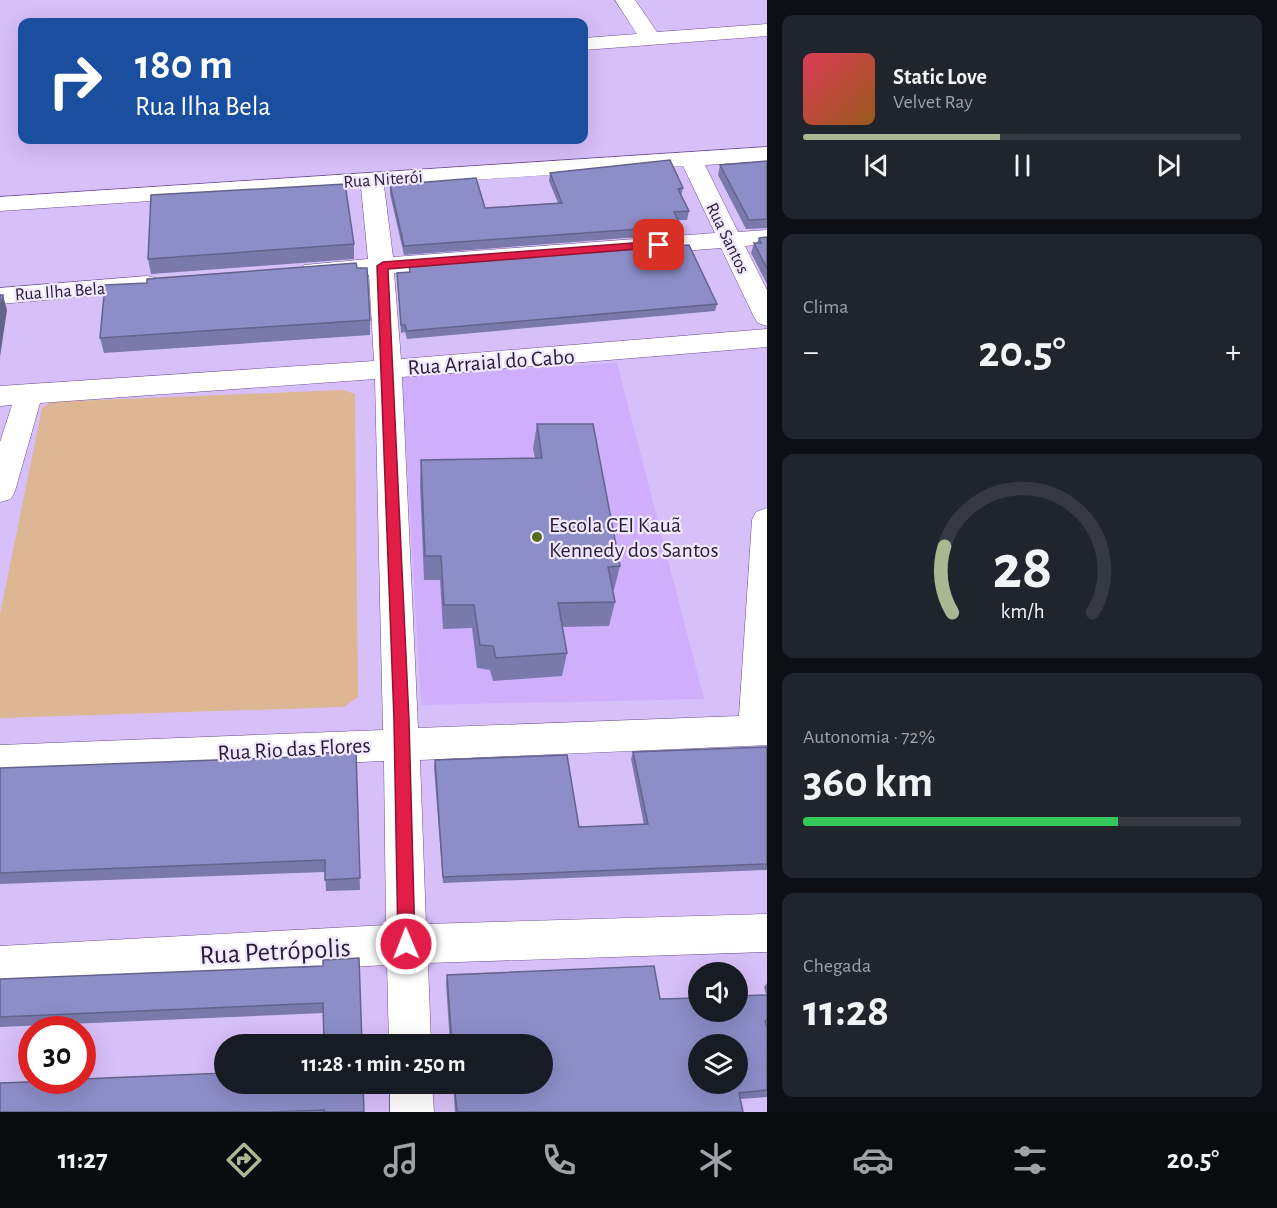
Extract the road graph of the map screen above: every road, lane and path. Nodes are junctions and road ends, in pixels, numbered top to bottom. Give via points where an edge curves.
1 (625, 0) edge
2 (767, 30) edge
3 (651, 39) junction
4 (588, 44) edge
5 (767, 154) edge
6 (691, 159) junction
7 (372, 180) junction
8 (0, 204) edge
9 (767, 237) edge
10 (728, 239) junction
11 (383, 266) junction
12 (290, 273) edge
13 (174, 282) edge
14 (0, 296) edge
15 (767, 317) edge
16 (767, 338) edge
17 (388, 369) junction
18 (29, 394) junction
19 (0, 396) edge
20 (0, 491) edge
21 (767, 520) edge
22 (761, 731) edge
23 (402, 744) junction
24 (0, 761) edge
25 (767, 933) edge
26 (406, 944) junction
27 (0, 966) edge
28 (410, 1034) edge
29 (411, 1094) edge
30 (412, 1112) edge

1 - 3 street
2 - 3 street
3 - 4 street
5 - 6 street, Rua Niterói
6 - 7 street, Rua Niterói
6 - 10 street, Rua Santos
7 - 8 street, Rua Niterói
7 - 11 street
9 - 10 street
10 - 11 street
10 - 15 street, Rua Santos
11 - 12 street
11 - 17 street
13 - 14 street, Rua Ilha Bela
16 - 17 street, Rua Arraial do Cabo
17 - 18 street, Rua Arraial do Cabo
17 - 23 street
18 - 19 street, Rua Arraial do Cabo
18 - 20 street
21 - 22 street
22 - 23 street, Rua Rio das Flores
23 - 24 street, Rua Rio das Flores
23 - 26 street
25 - 26 street, Rua Petrópolis
26 - 27 street, Rua Petrópolis
26 - 28 street
29 - 30 street

